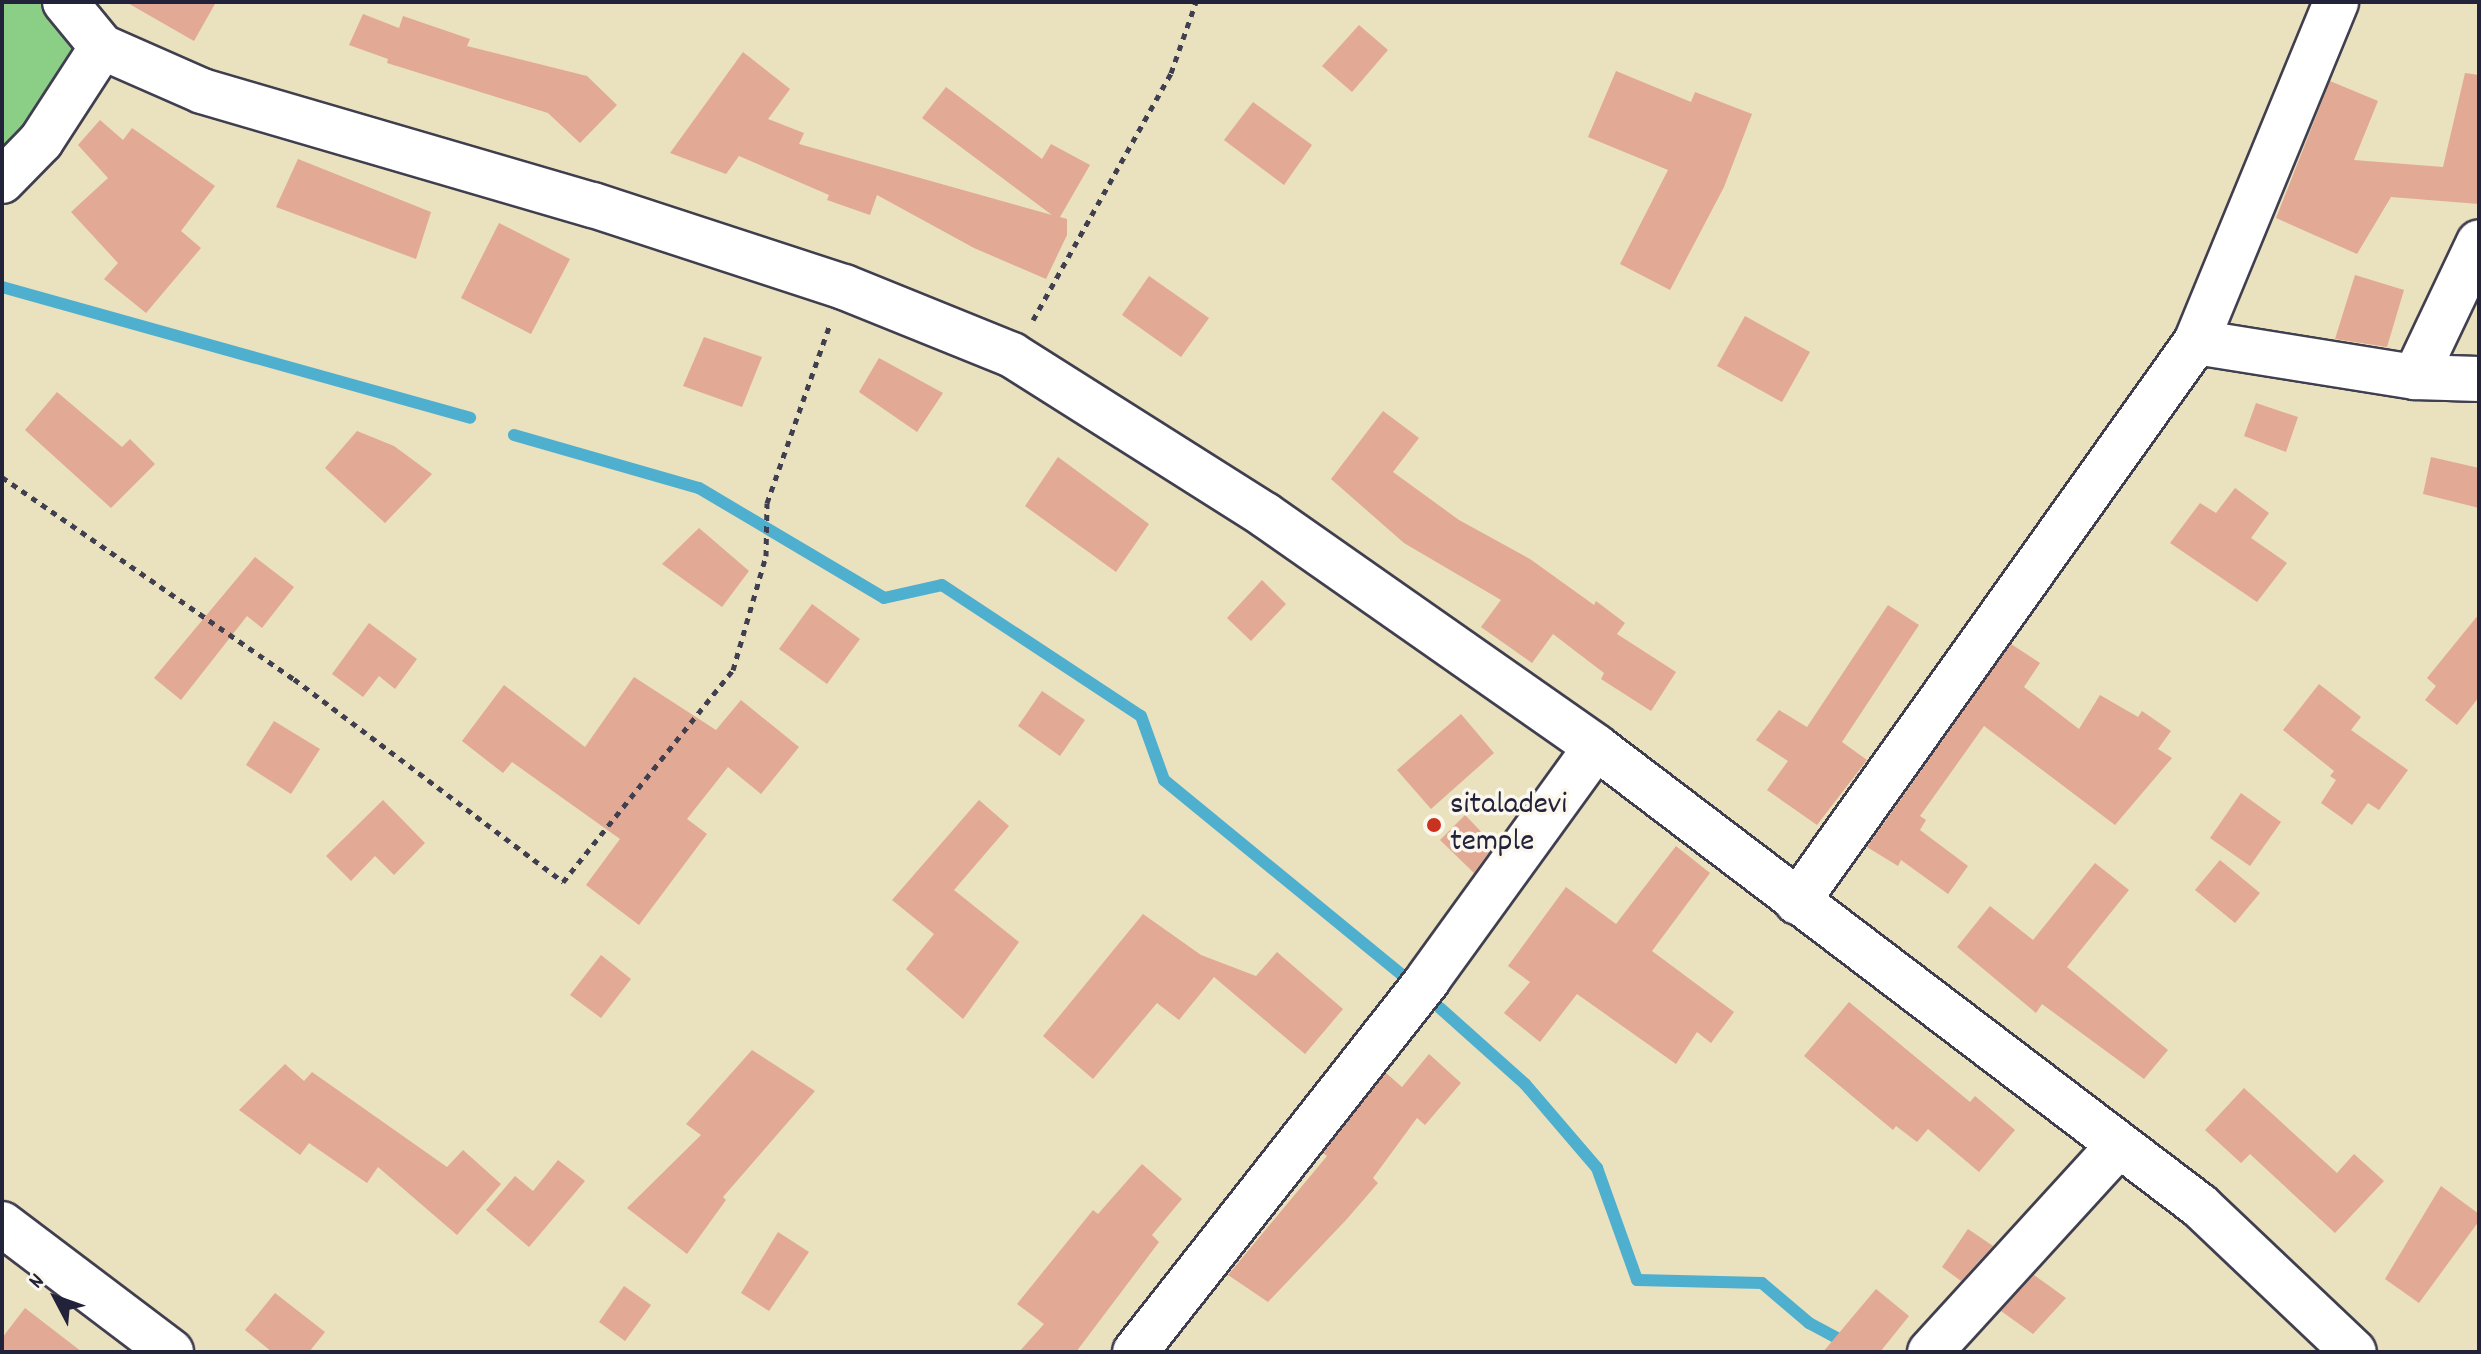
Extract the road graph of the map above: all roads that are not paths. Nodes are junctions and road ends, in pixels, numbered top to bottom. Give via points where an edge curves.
1 (65, 2) edge
2 (2336, 2) edge
3 (102, 47) junction
4 (2, 181) edge
5 (2479, 242) edge
6 (2196, 342) junction
7 (2415, 377) junction
8 (2479, 379) edge
9 (1596, 747) junction
10 (1797, 902) junction
11 (2119, 1145) junction
12 (2, 1224) edge
13 (171, 1352) edge
14 (1135, 1352) edge
15 (1930, 1352) edge
16 (2354, 1352) edge

1 - 3 street
2 - 6 street
3 - 4 street via 41,141
3 - 9 street via 202,91 593,205 844,287 1012,355 1265,515
5 - 7 street
6 - 7 street
6 - 10 street
7 - 8 street
9 - 10 street
9 - 14 street via 1428,979
10 - 11 street
11 - 15 street
11 - 16 street via 2200,1206
12 - 13 street

